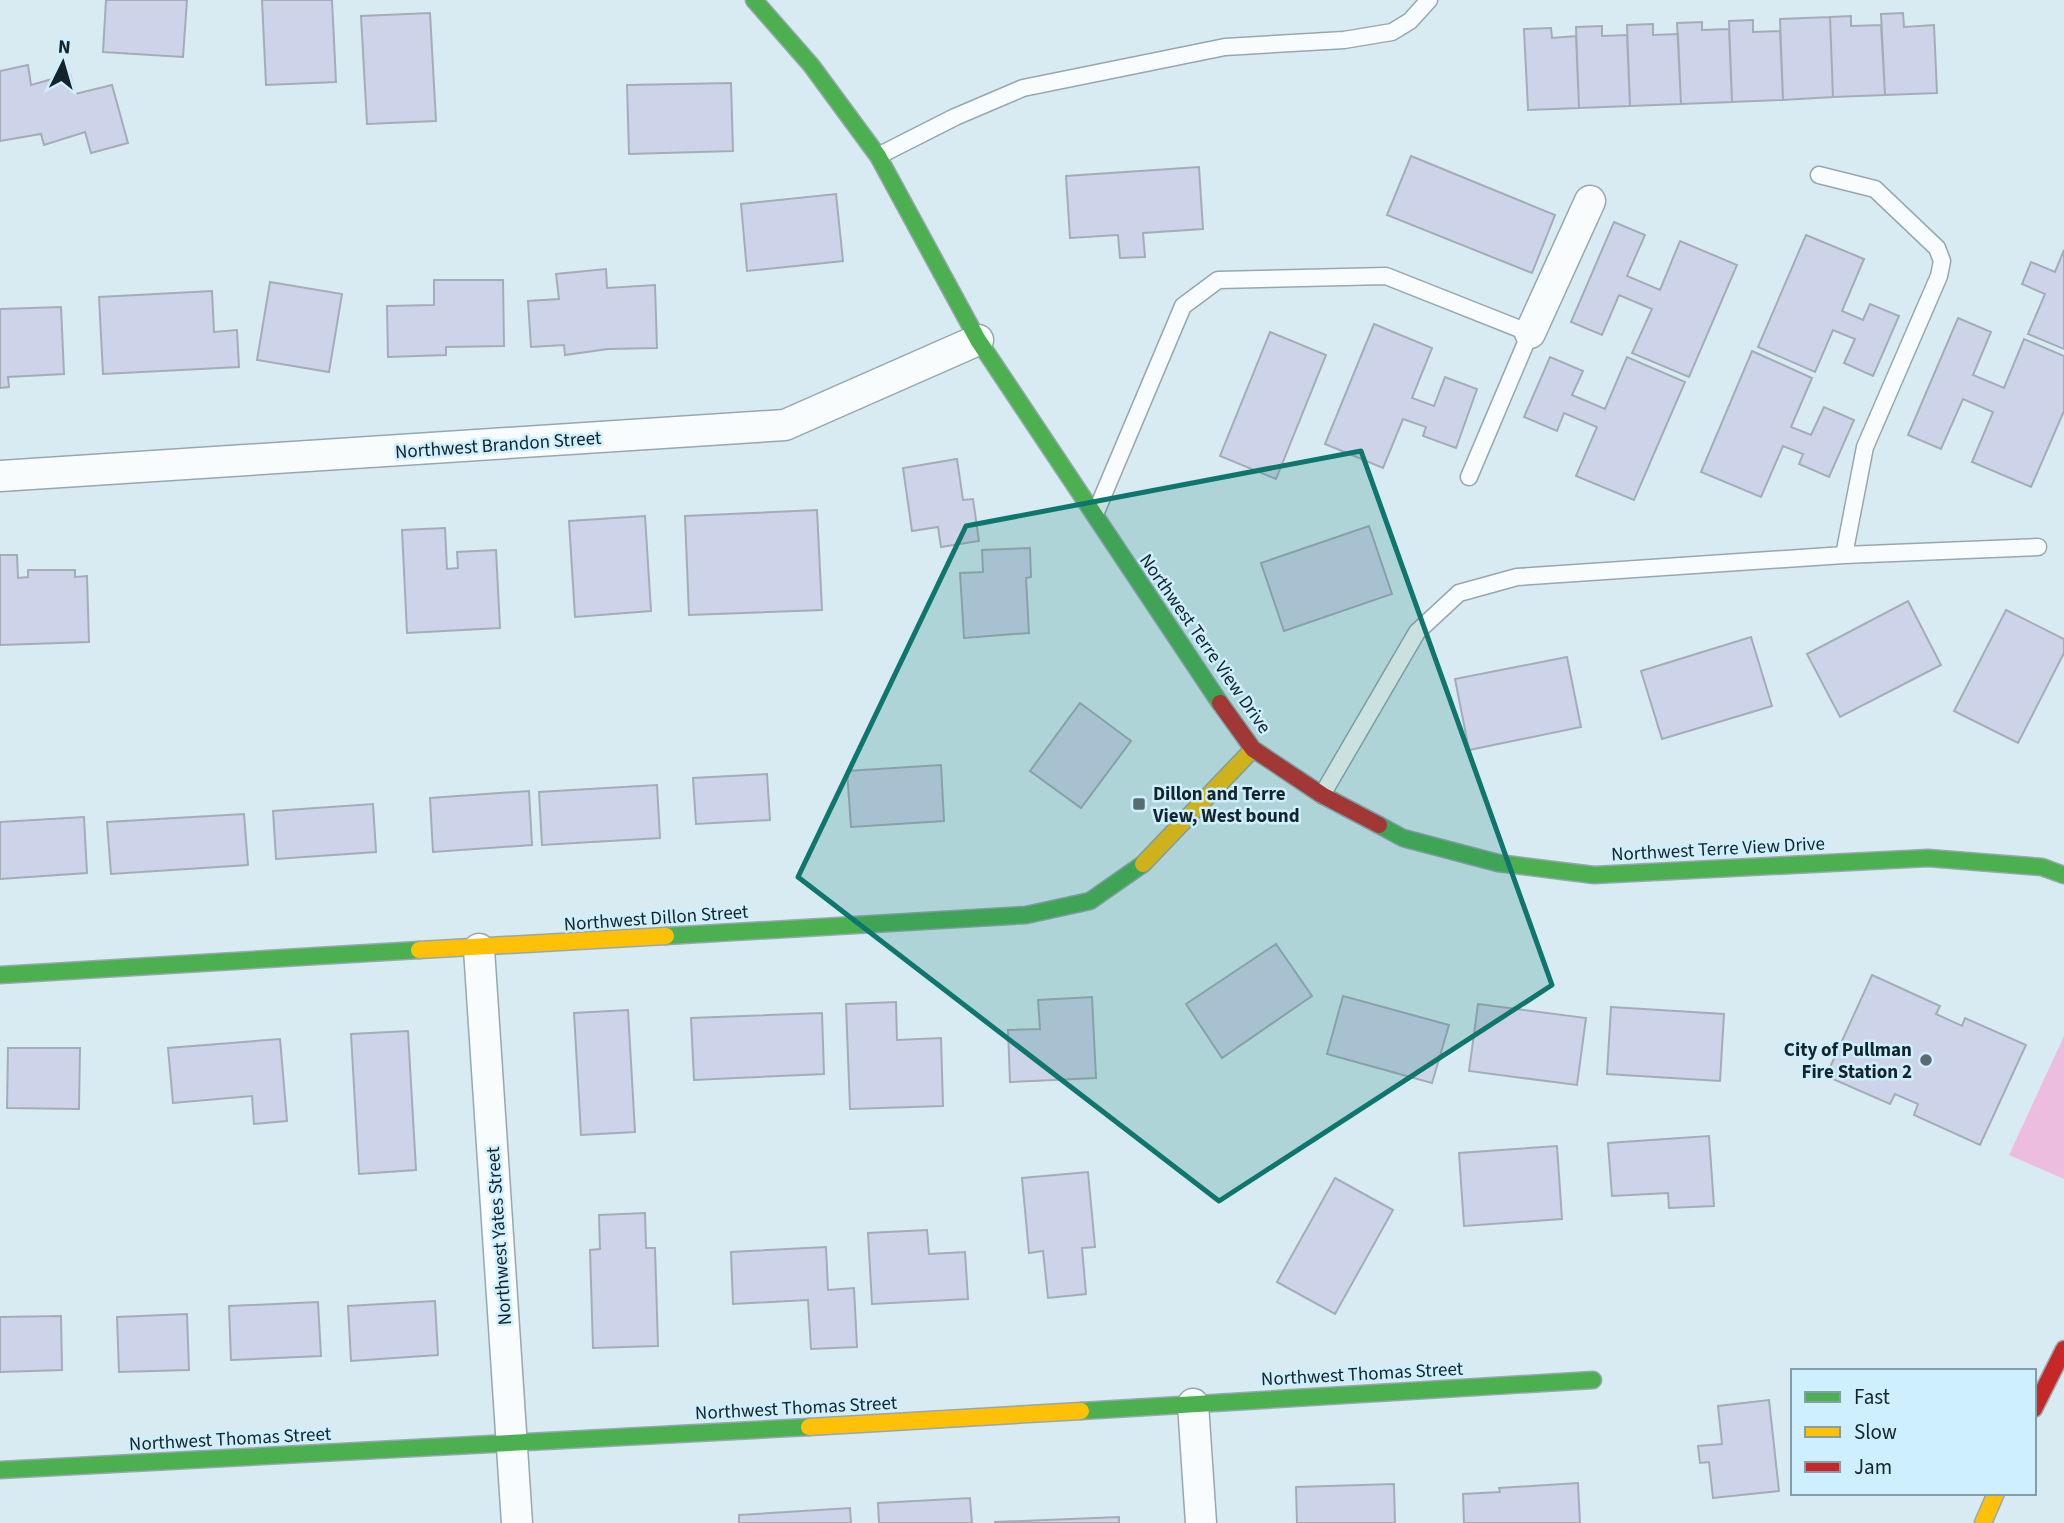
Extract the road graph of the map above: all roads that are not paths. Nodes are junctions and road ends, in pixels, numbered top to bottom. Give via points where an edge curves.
1 (754, 0) edge
2 (1429, 0) edge
3 (878, 156) junction
4 (1819, 175) dead end
5 (1590, 201) dead end
6 (1530, 333) junction
7 (978, 340) junction
8 (0, 476) edge
9 (1469, 477) dead end
10 (1094, 518) junction
11 (2038, 547) dead end
12 (1844, 555) junction
13 (1253, 749) junction
14 (1322, 796) junction
15 (2064, 875) edge
16 (479, 949) junction
17 (0, 975) edge
18 (2064, 1349) edge
19 (1593, 1380) dead end
20 (1193, 1404) junction
21 (2036, 1405) edge
22 (512, 1445) junction
23 (0, 1470) edge
24 (1995, 1495) edge
25 (517, 1523) edge
26 (1200, 1523) edge
27 (1983, 1523) edge

1 - 3 street, Northwest Terre View Drive via 811,65
2 - 3 lane via 1392,32 1345,40 1225,47 1023,88
3 - 7 street, Northwest Terre View Drive
4 - 12 lane via 1875,189 1937,247 1942,261 1865,447
5 - 6 street
6 - 9 lane
6 - 10 lane via 1386,276 1218,280 1183,306
7 - 8 street, Northwest Brandon Street via 785,425
7 - 10 street, Northwest Terre View Drive
10 - 13 street, Northwest Terre View Drive
11 - 12 lane
12 - 14 lane via 1517,577 1458,593 1417,632
13 - 14 street, Northwest Terre View Drive
13 - 16 street, Northwest Dillon Street via 1145,863 1090,901 1026,915
14 - 15 street, Northwest Terre View Drive via 1403,838 1498,863 1594,875 1928,858 2042,867
16 - 17 street, Northwest Dillon Street
16 - 22 street, Northwest Yates Street
18 - 21 street
19 - 20 street, Northwest Thomas Street
20 - 22 street, Northwest Thomas Street
20 - 26 street
22 - 23 street, Northwest Thomas Street
22 - 25 street, Northwest Yates Street
24 - 27 street

